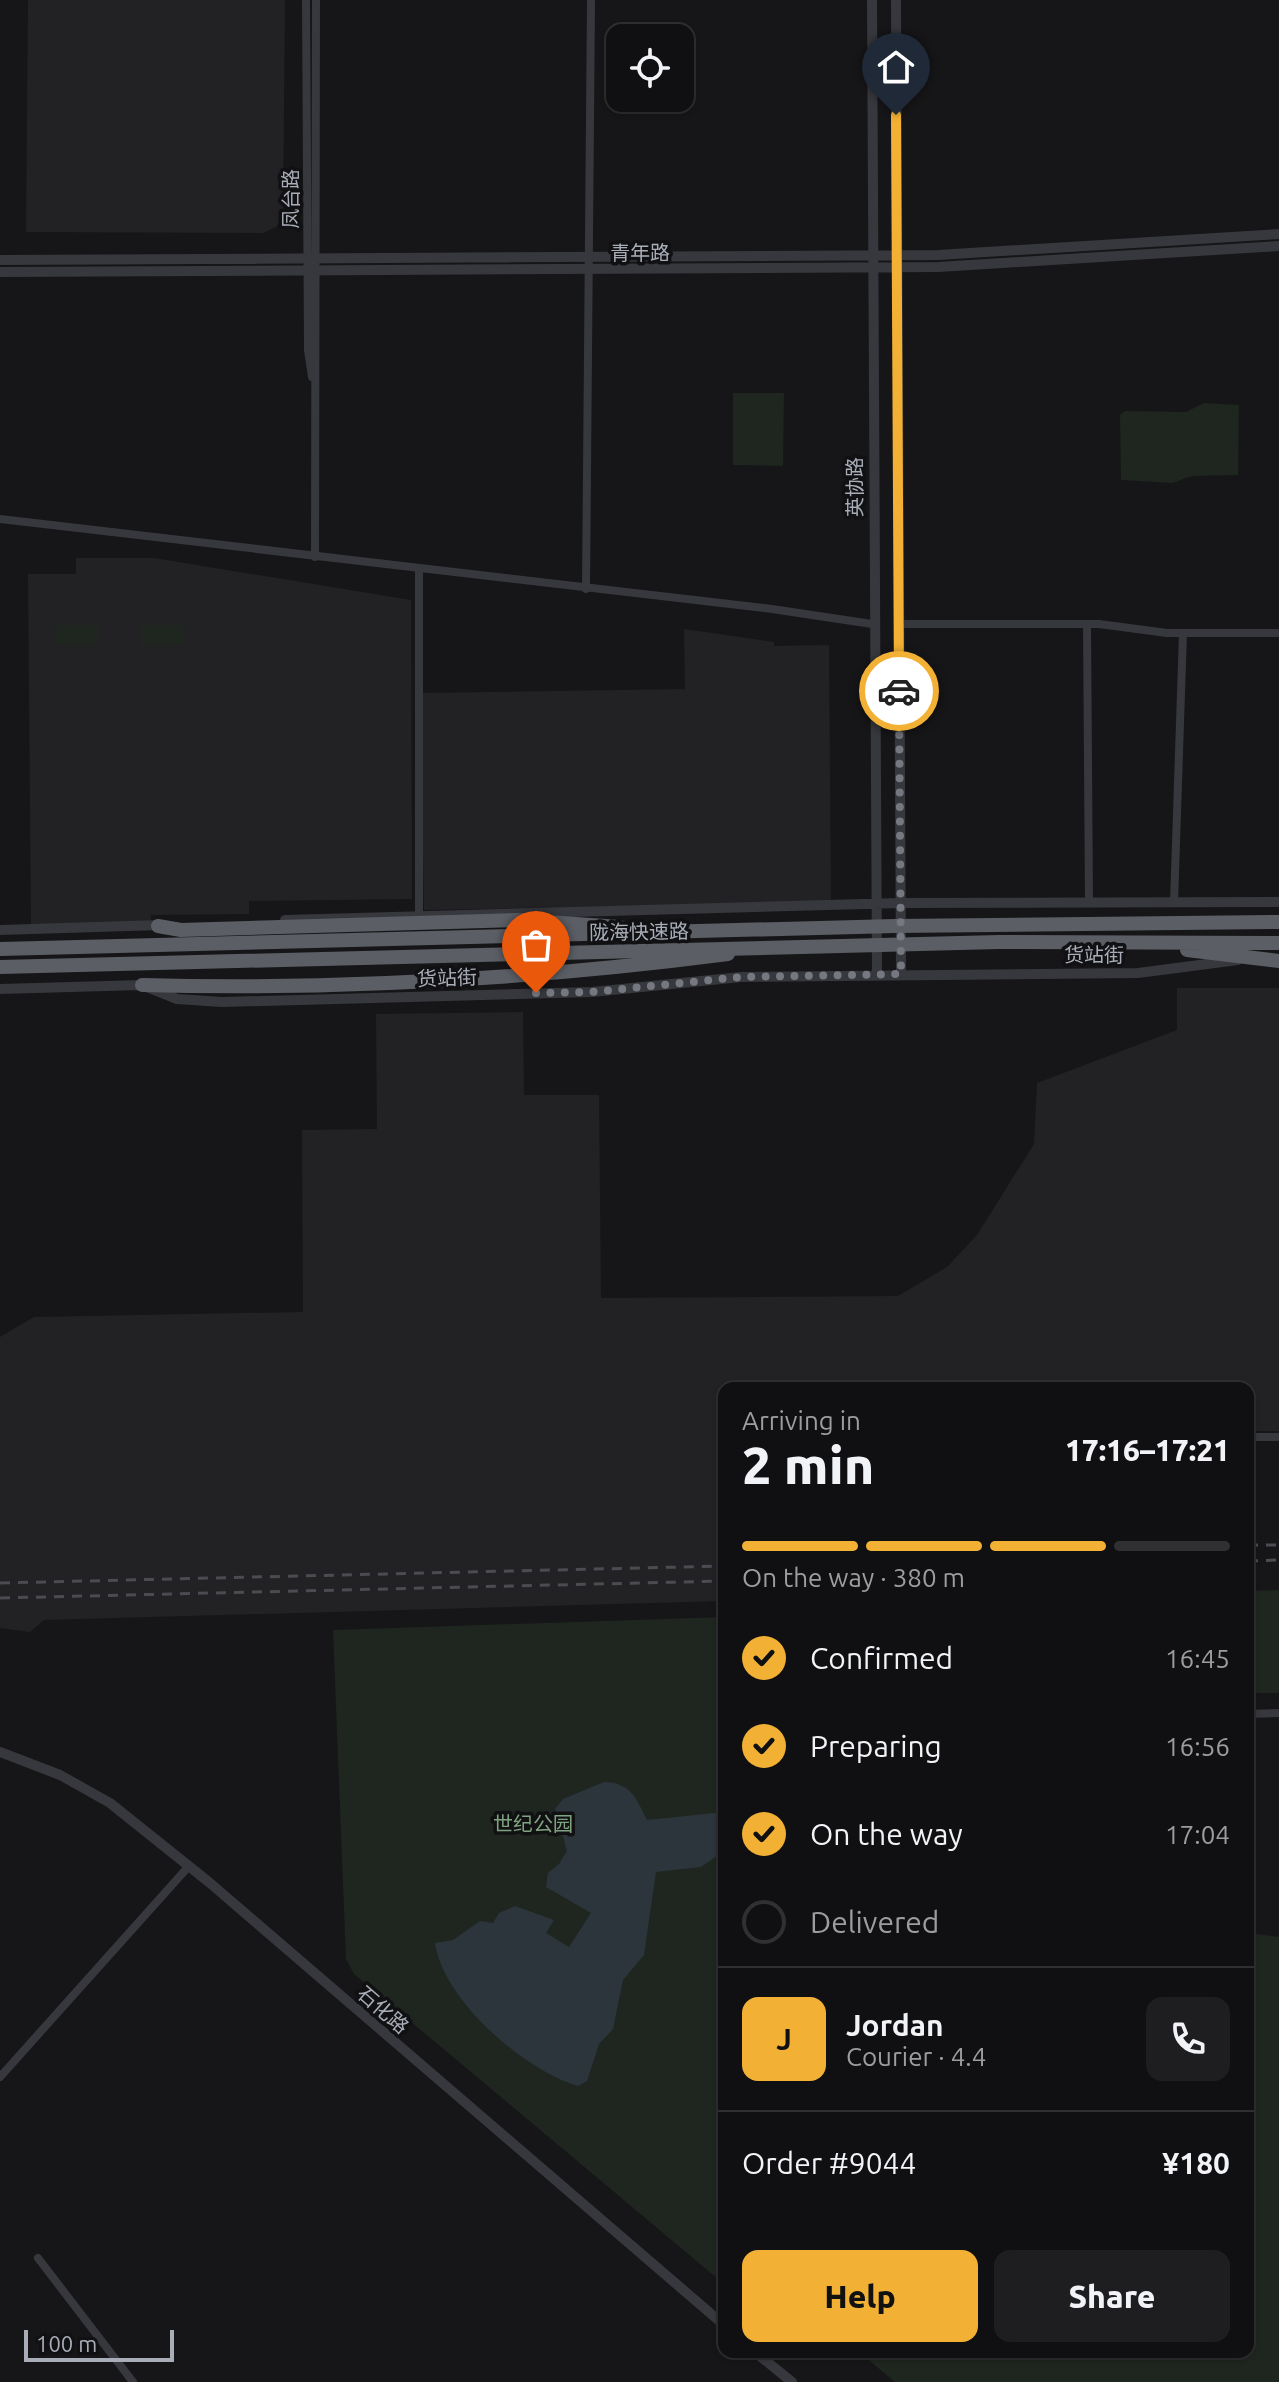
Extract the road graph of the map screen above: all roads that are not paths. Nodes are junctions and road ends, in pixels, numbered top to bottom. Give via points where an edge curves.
1 (306, 0) edge
2 (316, 0) edge
3 (591, 0) edge
4 (872, 0) edge
5 (896, 0) edge
6 (1279, 234) edge
7 (1279, 246) edge
8 (0, 260) edge
9 (872, 262) junction
10 (896, 262) junction
11 (312, 265) junction
12 (590, 265) junction
13 (0, 272) edge
14 (0, 519) edge
15 (315, 557) junction
16 (419, 570) junction
17 (586, 589) junction
18 (872, 624) junction
19 (898, 624) junction
20 (1087, 624) junction
21 (1183, 633) junction
22 (1279, 633) edge
23 (1089, 902) junction
24 (1279, 902) edge
25 (901, 903) junction
26 (1174, 903) junction
27 (876, 904) junction
28 (419, 915) junction
29 (1279, 922) edge
30 (158, 926) junction
31 (0, 930) edge
32 (690, 931) junction
33 (1127, 942) junction
34 (1279, 943) edge
35 (780, 947) junction
36 (0, 949) edge
37 (1279, 954) edge
38 (1279, 961) edge
39 (0, 967) edge
40 (877, 974) junction
41 (901, 974) junction
42 (142, 985) junction
43 (0, 989) edge
44 (1254, 1437) edge
45 (1279, 1437) edge
46 (1279, 1713) edge
47 (1254, 1714) edge
48 (0, 1752) edge
49 (189, 1866) junction
50 (0, 2077) edge
51 (38, 2258) dead end
52 (718, 2320) edge
53 (762, 2358) edge
54 (133, 2382) edge
55 (792, 2382) edge

1 - 11 street, 凤台路
2 - 11 street, 凤台路
3 - 12 street
4 - 9 street, 英协路
5 - 10 street, 英协路
6 - 10 street, 青年路
7 - 10 street, 青年路
8 - 11 street, 青年路
9 - 10 street, 青年路
9 - 12 street, 青年路
9 - 18 street, 英协路
10 - 19 street, 英协路
11 - 12 street, 青年路
11 - 13 street, 青年路
11 - 15 street, 凤台路 via 308,350 315,398
12 - 17 street
14 - 15 street
15 - 16 street
16 - 17 street
16 - 28 street
17 - 18 street
18 - 27 street, 英协路
19 - 20 street
19 - 25 street, 英协路
20 - 21 street
20 - 23 street
21 - 22 street
21 - 26 street
23 - 25 street
23 - 26 street
24 - 26 street
25 - 27 street
25 - 41 street, 英协路
27 - 28 street
27 - 40 street, 英协路
28 - 30 street
29 - 32 highway, 陇海快速路, bridge
30 - 31 street
30 - 32 highway, bridge via 197,930 517,920
32 - 36 highway, 陇海快速路, bridge
33 - 34 highway, 陇海快速路, bridge
33 - 35 highway, 陇海快速路, bridge
33 - 38 highway, bridge
35 - 39 highway, 陇海快速路, bridge
35 - 42 highway, bridge via 605,970
37 - 41 street, 货站街 via 1138,973
40 - 41 street, 货站街
40 - 42 street, 货站街 via 741,977 592,992 222,1002 177,999
42 - 43 street, 货站街
44 - 45 street
46 - 47 street
48 - 49 street, 石化路 via 60,1775 110,1803
49 - 50 street
49 - 52 street, 石化路
51 - 54 street
53 - 55 street

